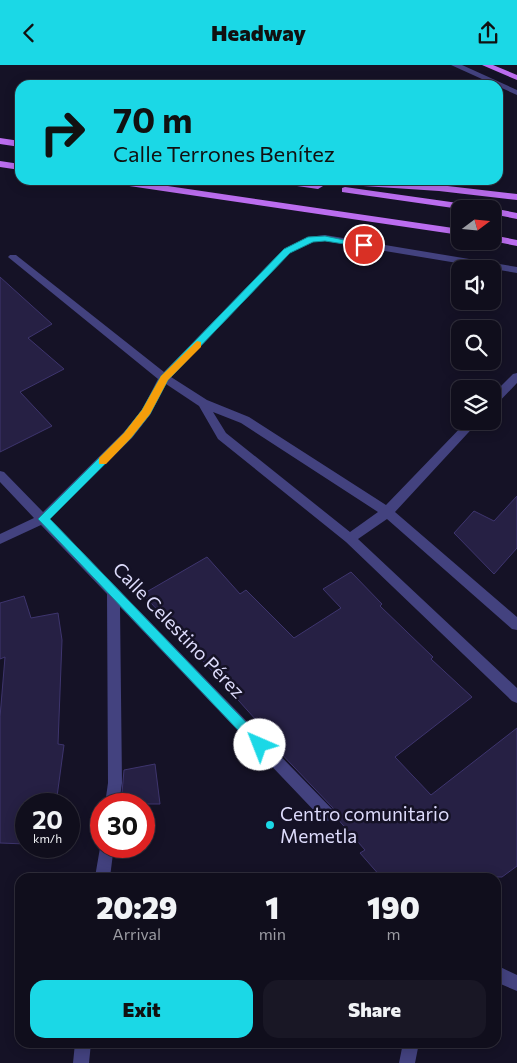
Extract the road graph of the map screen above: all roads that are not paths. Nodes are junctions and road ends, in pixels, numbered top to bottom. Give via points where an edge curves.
1 (455, 65) edge
2 (486, 65) edge
3 (517, 78) edge
4 (488, 80) edge
5 (503, 87) edge
6 (517, 93) edge
7 (0, 141) edge
8 (15, 143) edge
9 (0, 164) edge
10 (15, 166) edge
11 (143, 185) edge
12 (311, 185) edge
13 (390, 185) edge
14 (517, 197) edge
15 (451, 205) edge
16 (501, 213) edge
17 (517, 216) edge
18 (451, 231) edge
19 (501, 240) edge
20 (517, 243) edge
21 (13, 257) dead end
22 (517, 270) edge
23 (517, 377) edge
24 (164, 378) junction
25 (501, 393) edge
26 (203, 403) junction
27 (465, 430) edge
28 (0, 475) edge
29 (387, 512) junction
30 (43, 519) junction
31 (0, 539) edge
32 (350, 539) junction
33 (113, 593) junction
34 (517, 625) edge
35 (517, 697) edge
36 (114, 793) edge
37 (327, 813) dead end
38 (105, 858) edge
39 (104, 873) edge
40 (501, 975) edge
41 (517, 983) edge
42 (82, 1048) edge
43 (409, 1048) edge
44 (81, 1063) edge
45 (407, 1063) edge

1 - 4 street
2 - 3 main road
5 - 6 street
7 - 8 main road
9 - 10 main road
11 - 18 main road
12 - 15 main road
13 - 14 main road
16 - 17 main road
19 - 20 main road
21 - 24 street
22 - 24 street via 325,238 311,239 287,251
23 - 25 street
24 - 26 street
24 - 30 street via 146,412 128,435
26 - 29 street via 246,419
26 - 32 street via 222,436
27 - 29 street
28 - 30 street, Calle Celestino Pérez
29 - 32 street
29 - 34 street
30 - 31 street
30 - 33 street, Calle Celestino Pérez
32 - 35 street
33 - 36 street
33 - 37 street, Calle Celestino Pérez
38 - 39 street
40 - 41 street
42 - 44 street
43 - 45 street

